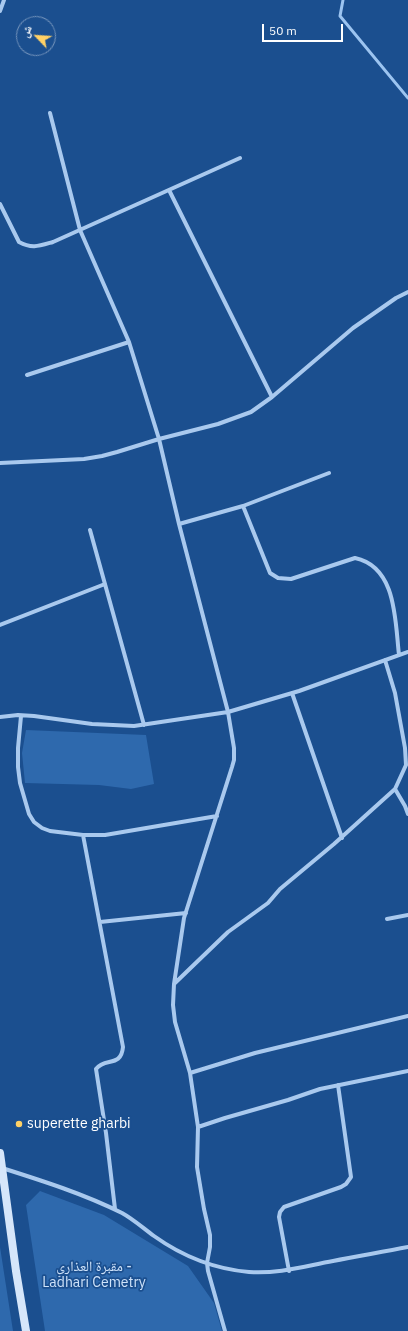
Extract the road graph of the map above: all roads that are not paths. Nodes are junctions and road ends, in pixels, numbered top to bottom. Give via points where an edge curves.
1 (4, 0) edge
2 (0, 11) edge
3 (50, 113) dead end
4 (240, 158) dead end
5 (169, 190) junction
6 (0, 204) edge
7 (80, 230) junction
8 (408, 292) edge
9 (129, 342) junction
10 (27, 375) dead end
11 (272, 397) junction
12 (159, 439) junction
13 (0, 463) edge
14 (329, 473) dead end
15 (243, 506) junction
16 (179, 524) junction
17 (90, 530) dead end
18 (105, 584) junction
19 (0, 625) edge
20 (408, 652) edge
21 (399, 655) junction
22 (385, 660) junction
23 (292, 693) junction
24 (228, 712) junction
25 (21, 716) junction
26 (0, 717) edge
27 (144, 726) junction
28 (407, 766) edge
29 (395, 789) junction
30 (408, 814) edge
31 (217, 816) junction
32 (83, 835) junction
33 (342, 838) junction
34 (186, 913) junction
35 (408, 915) edge
36 (387, 919) dead end
37 (100, 922) junction
38 (174, 984) junction
39 (408, 1016) edge
40 (408, 1071) edge
41 (190, 1073) junction
42 (338, 1085) junction
43 (198, 1127) junction
44 (0, 1153) edge
45 (1, 1168) edge
46 (115, 1210) junction
47 (408, 1247) edge
48 (207, 1263) junction
49 (289, 1270) junction
50 (26, 1331) edge
51 (225, 1331) edge

1 - 2 street
3 - 7 street
4 - 5 street
5 - 7 street
5 - 11 street
6 - 7 street via 19,242 25,245 32,247 53,242
7 - 9 street
8 - 11 street via 353,328
9 - 10 street
9 - 12 street
11 - 12 street via 251,412 218,424
12 - 13 street via 84,459
12 - 16 street
14 - 15 street
15 - 16 street
15 - 21 street via 270,573 278,578 291,579 355,558 374,567 385,580 392,598
16 - 24 street
17 - 18 street
18 - 19 street
18 - 27 street
20 - 21 street
21 - 22 street
22 - 23 street
22 - 28 street via 395,693
23 - 24 street
23 - 33 street
24 - 27 street
24 - 31 street via 234,760
25 - 26 street
25 - 27 street via 105,725
25 - 32 street via 18,767 29,814 42,828
28 - 29 street
29 - 30 street
29 - 33 street
31 - 32 street via 105,835
31 - 34 street
32 - 37 street
33 - 38 street via 280,889 268,903 228,932
34 - 37 street
34 - 38 street
35 - 36 street
37 - 46 street via 123,1047 118,1059 96,1069
38 - 41 street via 174,1015
39 - 41 street via 255,1053
40 - 42 street
41 - 43 street
42 - 43 street
42 - 49 street via 351,1177 341,1187 284,1207 279,1216
43 - 48 street via 197,1167 210,1236
44 - 45 main road
45 - 46 street via 102,1203
45 - 50 main road
46 - 48 street via 172,1248
47 - 49 street
48 - 49 street via 248,1272
48 - 51 street

